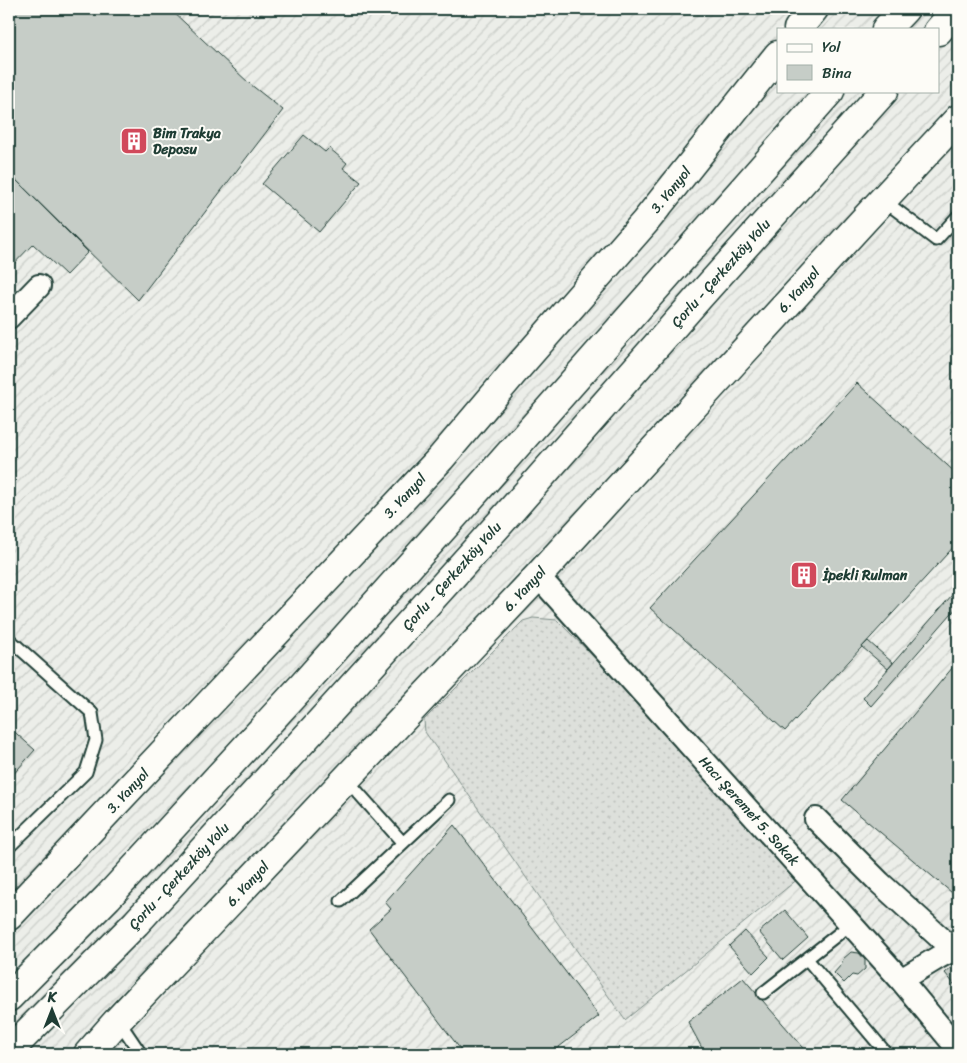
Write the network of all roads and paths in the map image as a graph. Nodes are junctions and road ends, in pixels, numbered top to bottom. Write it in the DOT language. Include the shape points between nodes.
graph roads {
  1 [pos="814,9"];
  2 [pos="905,9"];
  3 [pos="957,9"];
  4 [pos="799,28"];
  5 [pos="887,28"];
  6 [pos="940,29"];
  7 [pos="777,56"];
  8 [pos="829,92"];
  9 [pos="883,92"];
  10 [pos="958,119"];
  11 [pos="883,200"];
  12 [pos="958,216"];
  13 [pos="39,286"];
  14 [pos="9,317"];
  15 [pos="538,576"];
  16 [pos="9,639"];
  17 [pos="346,779"];
  18 [pos="449,800"];
  19 [pos="816,819"];
  20 [pos="403,843"];
  21 [pos="9,847"];
  22 [pos="341,901"];
  23 [pos="9,916"];
  24 [pos="851,924"];
  25 [pos="956,950"];
  26 [pos="807,959"];
  27 [pos="901,980"];
  28 [pos="763,993"];
  29 [pos="9,998"];
  30 [pos="118,1020"];
  31 [pos="958,1049"];
  32 [pos="9,1051"];
  33 [pos="88,1054"];
  34 [pos="141,1054"];
  35 [pos="887,1054"];
  1 -- 4 [label="main road"];
  2 -- 5 [label="main road"];
  3 -- 6 [label="main road"];
  7 -- 23 [label="main road, 3. Yanyol" via="645,222 441,458"];
  8 -- 29 [label="main road" via="303,685 108,897"];
  9 -- 32 [label="main road, Çorlu - Çerkezköy Yolu" via="331,710 136,923"];
  10 -- 11 [label="main road, 6. Yanyol"];
  11 -- 12 [label="lane" via="936,240"];
  11 -- 15 [label="main road, 6. Yanyol"];
  13 -- 14 [label="street"];
  15 -- 17 [label="main road, 6. Yanyol"];
  15 -- 24 [label="street, Hacı Şeremet 5. Sokak"];
  16 -- 21 [label="lane" via="92,713 96,740 86,772"];
  17 -- 20 [label="lane"];
  17 -- 30 [label="main road, 6. Yanyol"];
  18 -- 20 [label="lane"];
  19 -- 25 [label="street" via="880,883"];
  20 -- 22 [label="lane"];
  24 -- 26 [label="lane"];
  24 -- 27 [label="street, Hacı Şeremet 5. Sokak"];
  25 -- 27 [label="street"];
  26 -- 28 [label="lane"];
  26 -- 35 [label="lane"];
  27 -- 31 [label="street, Hacı Şeremet 5. Sokak"];
  30 -- 33 [label="main road, 6. Yanyol"];
  30 -- 34 [label="lane"];
}
